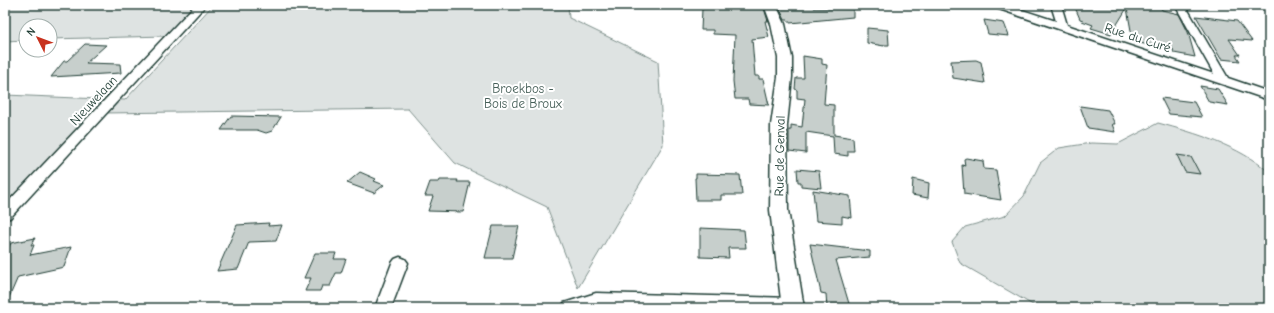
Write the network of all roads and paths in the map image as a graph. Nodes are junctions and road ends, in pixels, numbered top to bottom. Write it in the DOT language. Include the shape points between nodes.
graph roads {
  1 [pos="201,5"];
  2 [pos="770,5"];
  3 [pos="998,5"];
  4 [pos="1056,5"];
  5 [pos="1180,5"];
  6 [pos="1062,26"];
  7 [pos="1222,80"];
  8 [pos="1269,96"];
  9 [pos="5,214"];
  10 [pos="400,263"];
  11 [pos="794,307"];
  12 [pos="383,308"];
  13 [pos="570,308"];
  1 -- 9 [label="street, Nieuwelaan"];
  2 -- 11 [label="street, Rue de Genval" via="778,24 785,58 778,125 779,210"];
  3 -- 6 [label="street, Rue du Curé"];
  4 -- 6 [label="street"];
  5 -- 7 [label="street"];
  6 -- 7 [label="street, Rue du Curé"];
  7 -- 8 [label="street, Rue du Curé"];
  10 -- 12 [label="street"];
  11 -- 13 [label="street" via="596,300"];
}
